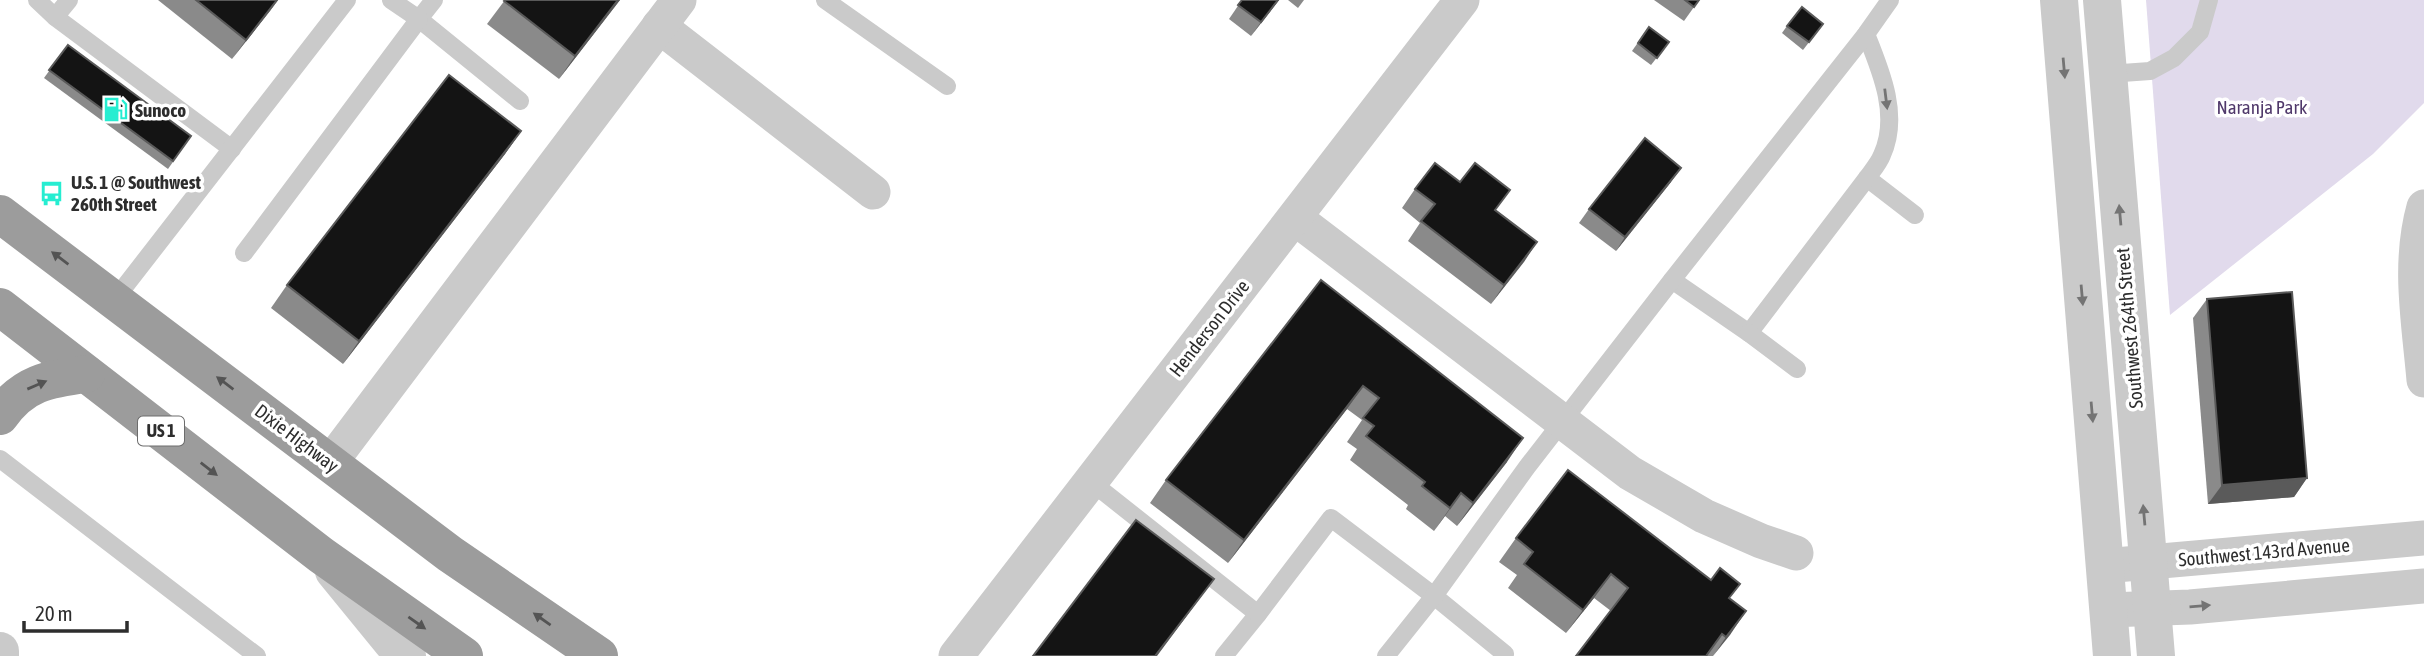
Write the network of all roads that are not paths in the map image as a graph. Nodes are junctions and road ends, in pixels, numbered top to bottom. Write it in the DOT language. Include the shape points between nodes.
graph roads {
  1 [pos="37,0"];
  2 [pos="69,0"];
  3 [pos="347,0"];
  4 [pos="391,0"];
  5 [pos="434,0"];
  6 [pos="825,0"];
  7 [pos="1462,0"];
  8 [pos="1890,0"];
  9 [pos="2059,0"];
  10 [pos="2102,0"];
  11 [pos="2209,0"];
  12 [pos="669,13"];
  13 [pos="55,17"];
  14 [pos="419,19"];
  15 [pos="1866,34"];
  16 [pos="2108,74"];
  17 [pos="947,86"];
  18 [pos="520,101"];
  19 [pos="232,149"];
  20 [pos="1867,178"];
  21 [pos="873,192"];
  22 [pos="2424,207"];
  23 [pos="0,214"];
  24 [pos="1915,215"];
  25 [pos="1295,218"];
  26 [pos="244,253"];
  27 [pos="1672,280"];
  28 [pos="115,299"];
  29 [pos="0,307"];
  30 [pos="1749,333"];
  31 [pos="1797,369"];
  32 [pos="86,374"];
  33 [pos="2424,380"];
  34 [pos="0,416"];
  35 [pos="1563,422"];
  36 [pos="0,459"];
  37 [pos="330,463"];
  38 [pos="1090,481"];
  39 [pos="2424,538"];
  40 [pos="1796,553"];
  41 [pos="321,555"];
  42 [pos="2148,563"];
  43 [pos="2104,566"];
  44 [pos="2424,586"];
  45 [pos="1434,596"];
  46 [pos="2152,609"];
  47 [pos="2108,610"];
  48 [pos="1258,614"];
  49 [pos="257,656"];
  50 [pos="407,656"];
  51 [pos="464,656"];
  52 [pos="599,656"];
  53 [pos="956,656"];
  54 [pos="1224,656"];
  55 [pos="1386,656"];
  56 [pos="1503,656"];
  57 [pos="2112,656"];
  58 [pos="2156,656"];
  1 -- 13 [label="lane"];
  2 -- 13 [label="lane"];
  3 -- 19 [label="lane"];
  4 -- 14 [label="lane"];
  5 -- 14 [label="lane"];
  6 -- 17 [label="lane"];
  7 -- 25 [label="street, Henderson Drive"];
  8 -- 15 [label="lane"];
  9 -- 43 [label="street, one-way"];
  10 -- 16 [label="street, Southwest 264th Street"];
  11 -- 16 [label="lane" via="2200,32 2174,58 2150,71"];
  12 -- 21 [label="street"];
  12 -- 37 [label="street"];
  13 -- 19 [label="lane"];
  14 -- 18 [label="lane"];
  14 -- 26 [label="lane"];
  15 -- 20 [label="lane, one-way" via="1883,75 1889,120 1882,156"];
  15 -- 27 [label="lane"];
  42 -- 16 [label="street, Southwest 264th Street, one-way"];
  19 -- 28 [label="lane"];
  20 -- 24 [label="lane"];
  20 -- 30 [label="lane"];
  22 -- 33 [label="street" via="2416,239 2415,274"];
  28 -- 23 [label="highway, Dixie Highway, one-way"];
  25 -- 35 [label="street"];
  25 -- 38 [label="street, Henderson Drive"];
  27 -- 30 [label="lane"];
  27 -- 35 [label="lane"];
  37 -- 28 [label="highway, Dixie Highway, one-way"];
  29 -- 32 [label="highway, US 1"];
  30 -- 31 [label="lane"];
  34 -- 32 [label="highway, one-way" via="12,399 27,389 44,381"];
  32 -- 41 [label="highway, US 1, one-way"];
  35 -- 40 [label="street" via="1664,493 1732,529"];
  35 -- 45 [label="lane"];
  36 -- 49 [label="lane"];
  52 -- 37 [label="highway, Dixie Highway, one-way" via="450,554"];
  38 -- 48 [label="lane"];
  38 -- 53 [label="street, Henderson Drive"];
  39 -- 42 [label="street, Southwest 143rd Avenue"];
  41 -- 50 [label="street"];
  41 -- 51 [label="highway, US 1, one-way"];
  42 -- 43 [label="street, Southwest 143rd Avenue"];
  42 -- 46 [label="street, Southwest 264th Street"];
  43 -- 47 [label="street"];
  46 -- 44 [label="street, one-way"];
  45 -- 48 [label="lane" via="1331,518"];
  45 -- 55 [label="lane"];
  45 -- 56 [label="lane"];
  46 -- 47 [label="street"];
  46 -- 58 [label="street, Southwest 264th Street"];
  47 -- 57 [label="street"];
  48 -- 54 [label="lane"];
}
